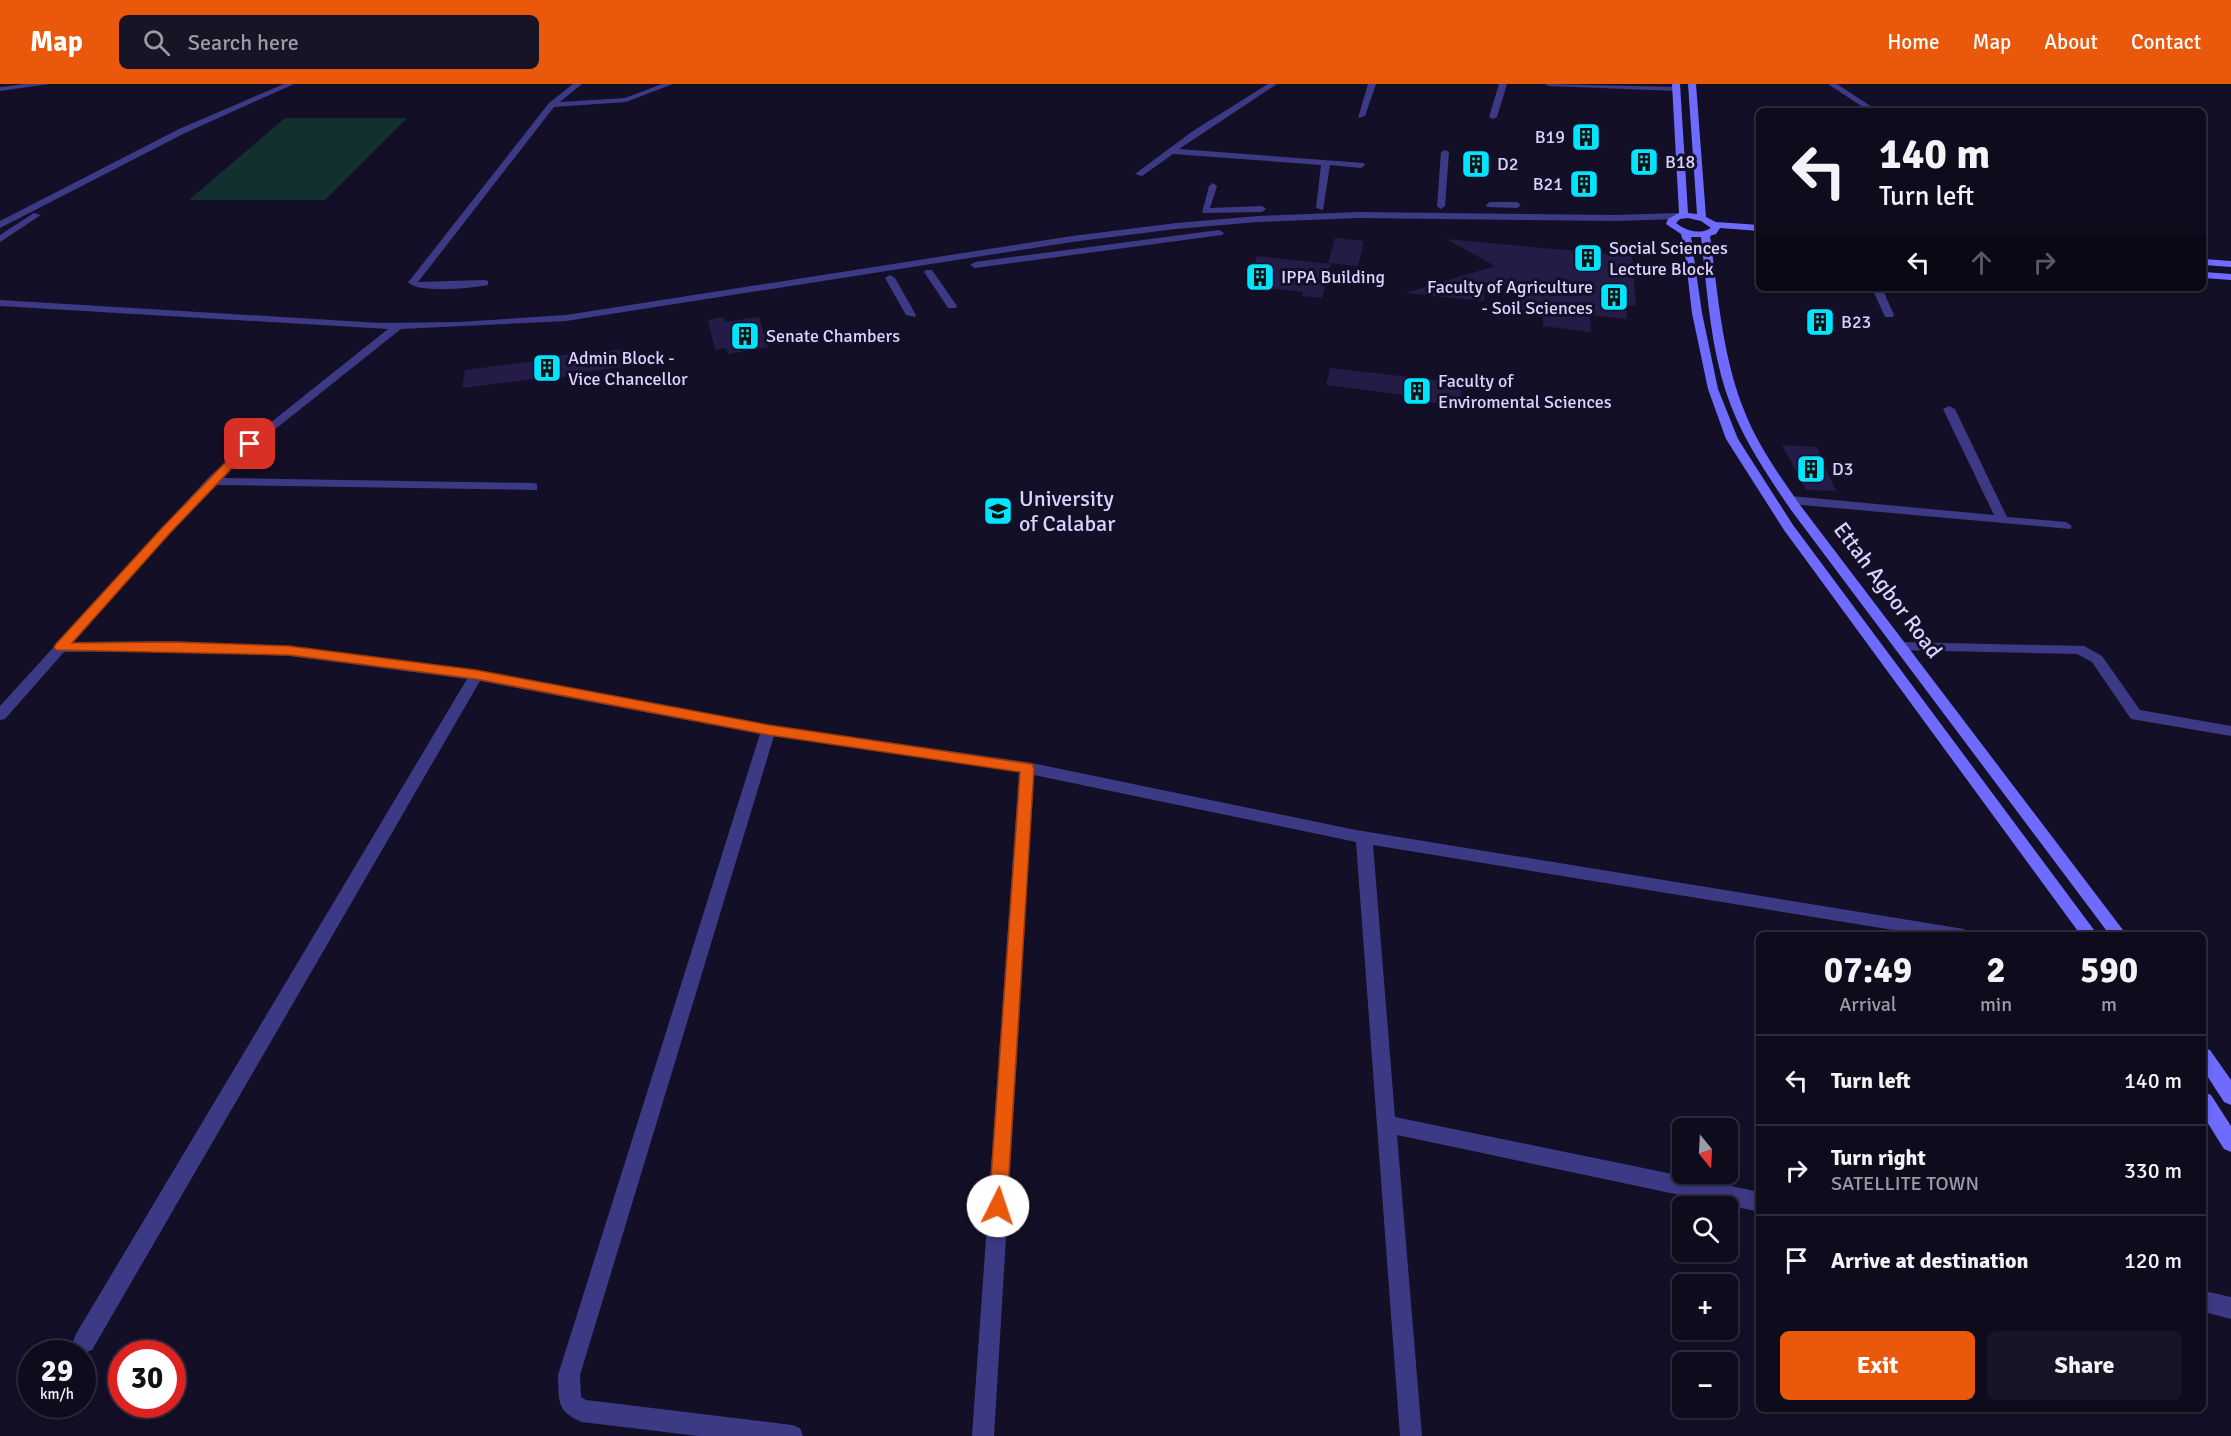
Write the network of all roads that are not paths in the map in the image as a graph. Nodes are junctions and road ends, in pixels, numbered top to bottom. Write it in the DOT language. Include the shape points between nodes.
graph roads {
  1 [pos="46,84"];
  2 [pos="290,84"];
  3 [pos="578,84"];
  4 [pos="669,84"];
  5 [pos="1273,84"];
  6 [pos="1372,84"];
  7 [pos="1503,84"];
  8 [pos="1549,84"];
  9 [pos="1692,84"];
  10 [pos="1832,84"];
  11 [pos="1676,87"];
  12 [pos="0,89"];
  13 [pos="552,105"];
  14 [pos="1869,108"];
  15 [pos="1361,116"];
  16 [pos="1493,117"];
  17 [pos="1171,151"];
  18 [pos="1445,152"];
  19 [pos="1326,162"];
  20 [pos="1361,165"];
  21 [pos="1139,174"];
  22 [pos="1213,186"];
  23 [pos="60,196"];
  24 [pos="1517,205"];
  25 [pos="1441,206"];
  26 [pos="1320,208"];
  27 [pos="1681,216"];
  28 [pos="1702,218"];
  29 [pos="0,225"];
  30 [pos="1756,228"];
  31 [pos="1679,230"];
  32 [pos="1711,230"];
  33 [pos="1756,235"];
  34 [pos="0,239"];
  35 [pos="2206,262"];
  36 [pos="2231,264"];
  37 [pos="929,272"];
  38 [pos="2206,275"];
  39 [pos="2231,277"];
  40 [pos="890,278"];
  41 [pos="485,284"];
  42 [pos="1878,291"];
  43 [pos="0,303"];
  44 [pos="952,306"];
  45 [pos="0,312"];
  46 [pos="911,315"];
  47 [pos="1889,315"];
  48 [pos="397,327"];
  49 [pos="386,336"];
  50 [pos="1949,409"];
  51 [pos="212,481"];
  52 [pos="533,488"];
  53 [pos="1791,500"];
  54 [pos="2002,520"];
  55 [pos="2066,526"];
  56 [pos="61,647"];
  57 [pos="1901,647"];
  58 [pos="476,675"];
  59 [pos="0,715"];
  60 [pos="769,730"];
  61 [pos="2231,731"];
  62 [pos="1027,768"];
  63 [pos="1364,837"];
  64 [pos="1946,932"];
  65 [pos="2088,932"];
  66 [pos="2116,932"];
  67 [pos="2206,1059"];
  68 [pos="2231,1096"];
  69 [pos="2206,1104"];
  70 [pos="1386,1124"];
  71 [pos="2231,1143"];
  72 [pos="1756,1201"];
  73 [pos="2206,1302"];
  74 [pos="2231,1308"];
  75 [pos="85,1340"];
  76 [pos="731,1433"];
  77 [pos="792,1436"];
  78 [pos="983,1436"];
  79 [pos="1411,1436"];
  1 -- 12 [label="street"];
  2 -- 23 [label="street" via="182,131"];
  3 -- 13 [label="street"];
  4 -- 13 [label="street" via="626,100"];
  5 -- 17 [label="street"];
  6 -- 15 [label="street"];
  7 -- 16 [label="street"];
  8 -- 11 [label="street"];
  9 -- 28 [label="main road"];
  10 -- 14 [label="street"];
  11 -- 27 [label="main road"];
  13 -- 41 [label="street" via="413,282 424,286"];
  17 -- 19 [label="street"];
  17 -- 21 [label="street"];
  18 -- 25 [label="street"];
  19 -- 20 [label="street"];
  19 -- 26 [label="street"];
  22 -- 26 [label="street" via="1205,211"];
  23 -- 29 [label="street"];
  23 -- 34 [label="street"];
  24 -- 25 [label="street"];
  25 -- 26 [label="street"];
  27 -- 28 [label="main road"];
  27 -- 31 [label="main road" via="1671,221"];
  27 -- 48 [label="street" via="1635,219 1359,215 1186,225 1072,239 566,318"];
  28 -- 32 [label="main road"];
  30 -- 32 [label="main road"];
  31 -- 32 [label="main road"];
  31 -- 37 [label="street" via="1460,222 1292,227 1134,242"];
  31 -- 65 [label="main road, Ettah Agbor Road" via="1689,245 1697,313 1713,389 1732,439 1788,527"];
  32 -- 33 [label="main road"];
  32 -- 53 [label="main road, Ettah Agbor Road" via="1720,337 1732,395 1756,447"];
  35 -- 36 [label="main road"];
  37 -- 40 [label="street"];
  37 -- 44 [label="street"];
  38 -- 39 [label="main road"];
  40 -- 46 [label="street"];
  40 -- 49 [label="street" via="570,327"];
  42 -- 47 [label="street"];
  43 -- 48 [label="street"];
  45 -- 49 [label="street"];
  48 -- 49 [label="street"];
  49 -- 51 [label="street" via="250,444"];
  50 -- 54 [label="street"];
  51 -- 52 [label="street"];
  51 -- 56 [label="street"];
  53 -- 54 [label="street"];
  53 -- 57 [label="main road, Ettah Agbor Road"];
  54 -- 55 [label="street"];
  56 -- 58 [label="street" via="289,651"];
  56 -- 59 [label="street"];
  57 -- 61 [label="street" via="2079,649 2097,659 2134,714"];
  57 -- 66 [label="main road, Ettah Agbor Road"];
  58 -- 60 [label="street"];
  58 -- 75 [label="street"];
  60 -- 62 [label="street"];
  60 -- 76 [label="street" via="569,1375 570,1403 582,1411"];
  62 -- 63 [label="street"];
  62 -- 78 [label="street"];
  63 -- 64 [label="street"];
  63 -- 70 [label="street"];
  67 -- 68 [label="main road"];
  69 -- 71 [label="main road"];
  70 -- 72 [label="street"];
  70 -- 79 [label="street"];
  73 -- 74 [label="street"];
  76 -- 77 [label="street"];
}
